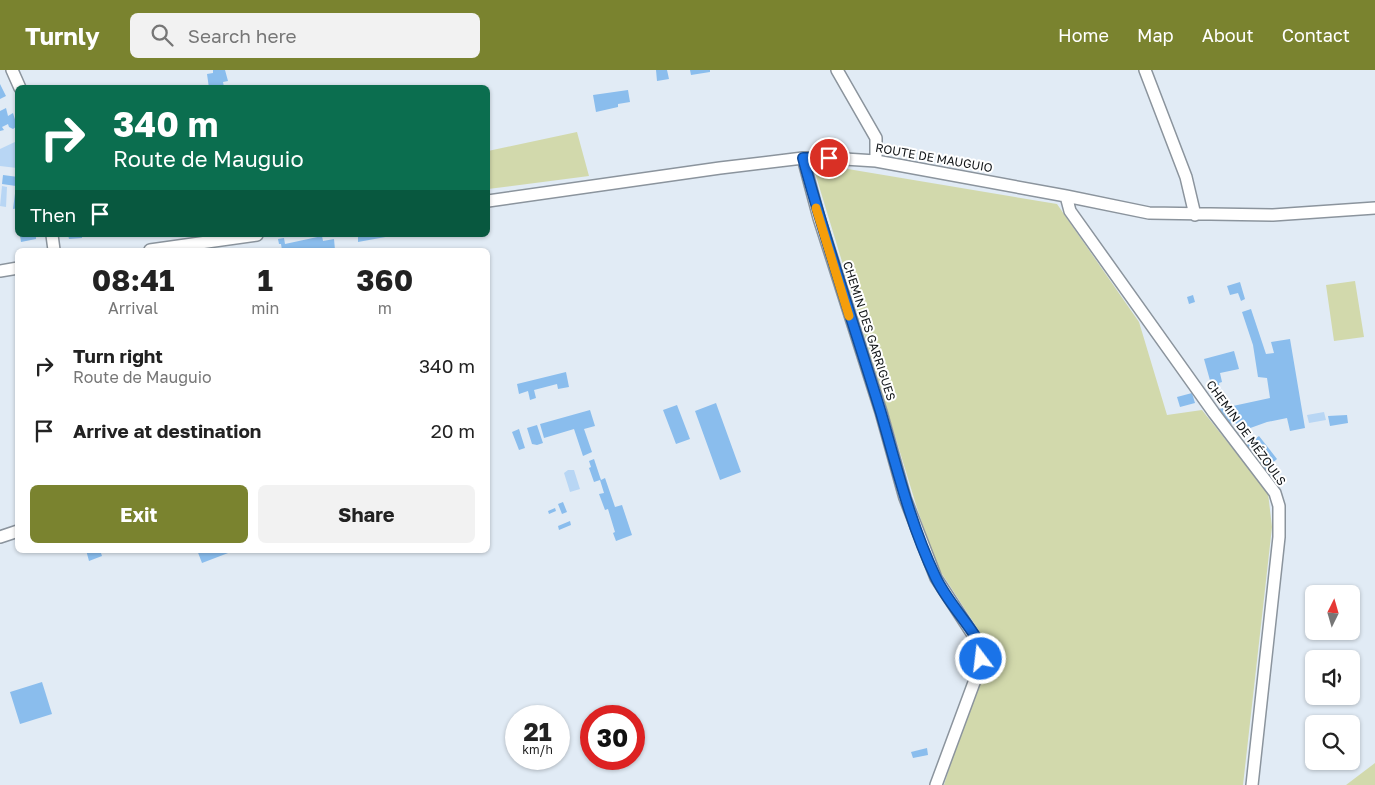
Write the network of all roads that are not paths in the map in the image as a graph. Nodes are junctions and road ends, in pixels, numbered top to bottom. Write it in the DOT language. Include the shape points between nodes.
graph roads {
  1 [pos="12,70"];
  2 [pos="837,70"];
  3 [pos="1145,70"];
  4 [pos="19,85"];
  5 [pos="803,158"];
  6 [pos="876,161"];
  7 [pos="1066,196"];
  8 [pos="490,201"];
  9 [pos="1375,208"];
  10 [pos="1195,214"];
  11 [pos="243,237"];
  12 [pos="164,248"];
  13 [pos="15,268"];
  14 [pos="0,271"];
  15 [pos="15,532"];
  16 [pos="0,537"];
  17 [pos="936,785"];
  18 [pos="1252,785"];
  1 -- 4 [label="street"];
  2 -- 6 [label="street" via="876,138"];
  3 -- 10 [label="street" via="1186,177"];
  5 -- 6 [label="street, ROUTE DE MAUGUIO"];
  5 -- 8 [label="street, ROUTE DE MAUGUIO"];
  5 -- 17 [label="street, CHEMIN DES GARRIGUES" via="912,516 936,578 979,644 979,670"];
  6 -- 7 [label="street, ROUTE DE MAUGUIO"];
  7 -- 10 [label="street, ROUTE DE MAUGUIO" via="1149,213"];
  7 -- 18 [label="street, CHEMIN DE MÉZOULS" via="1070,211 1275,493 1280,506"];
  9 -- 10 [label="street, ROUTE DE MAUGUIO" via="1273,215"];
  11 -- 12 [label="street"];
  13 -- 14 [label="street"];
  15 -- 16 [label="street"];
}
